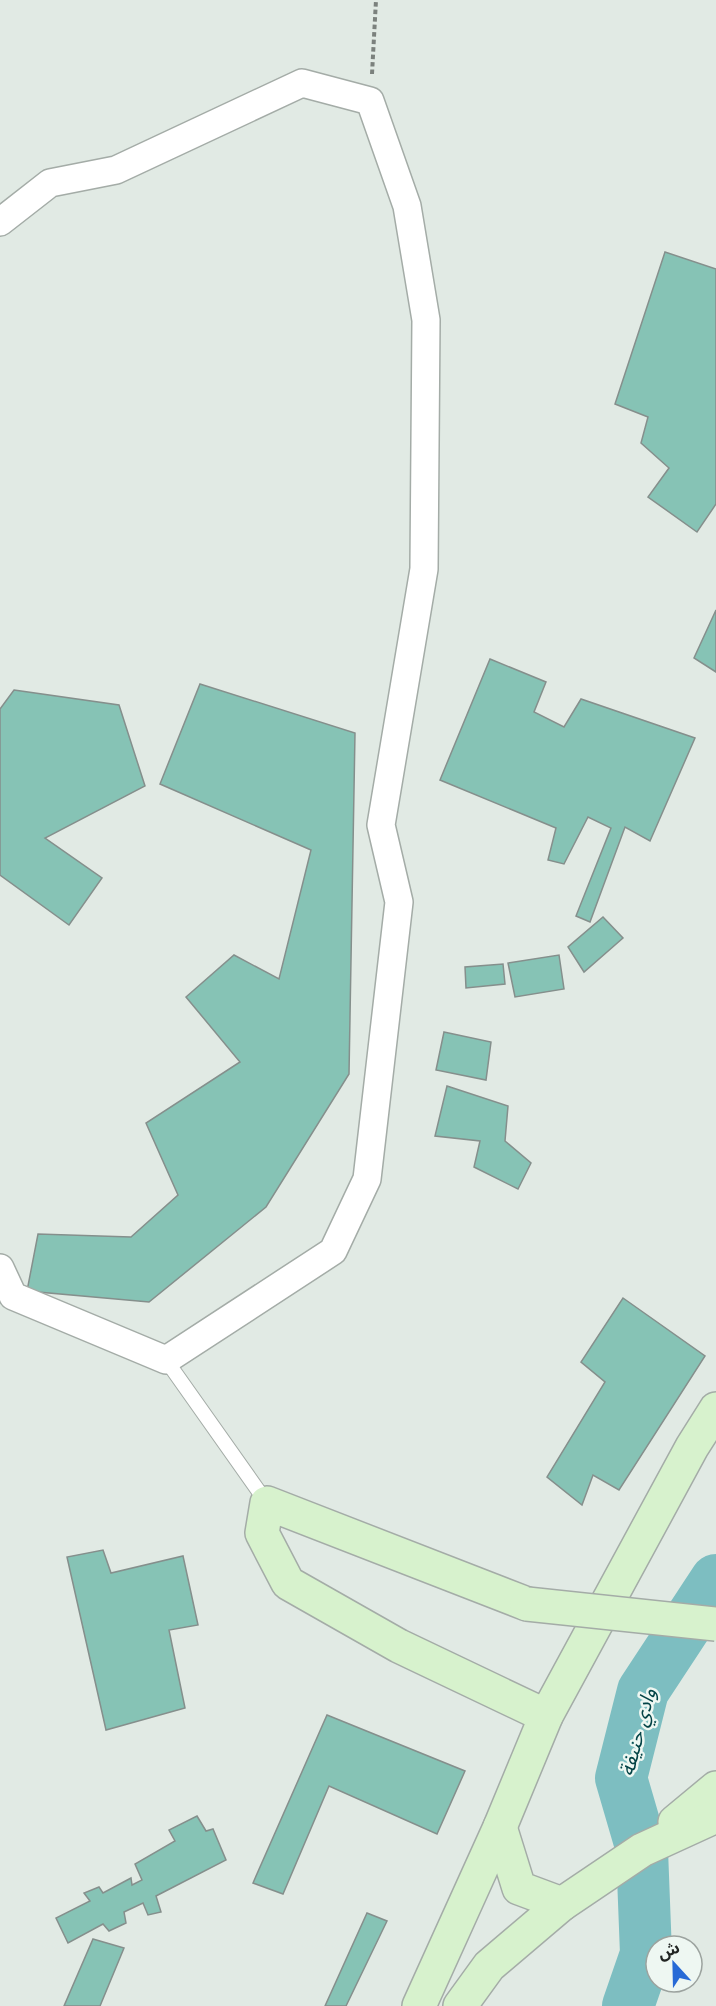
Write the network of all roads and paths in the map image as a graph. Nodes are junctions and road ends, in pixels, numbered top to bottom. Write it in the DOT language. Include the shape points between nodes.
graph roads {
  1 [pos="376,0"];
  2 [pos="370,101"];
  3 [pos="0,222"];
  4 [pos="0,1268"];
  5 [pos="166,1360"];
  6 [pos="716,1409"];
  7 [pos="267,1503"];
  8 [pos="716,1624"];
  9 [pos="546,1716"];
  10 [pos="716,1788"];
  11 [pos="716,1816"];
  12 [pos="500,1827"];
  13 [pos="642,1850"];
  14 [pos="562,1904"];
  15 [pos="420,2006"];
  16 [pos="460,2006"];
  1 -- 2 [label="path"];
  2 -- 3 [label="street" via="302,83 116,170 50,183"];
  2 -- 5 [label="street" via="407,206 426,320 424,569 381,825 399,902 368,1179 333,1251"];
  4 -- 5 [label="street" via="13,1296"];
  5 -- 7 [label="lane"];
  6 -- 9 [label="street"];
  7 -- 8 [label="street, bridge" via="527,1604"];
  7 -- 9 [label="street" via="262,1533 288,1583 399,1646"];
  9 -- 12 [label="street"];
  10 -- 13 [label="street"];
  11 -- 13 [label="street"];
  12 -- 14 [label="street" via="519,1888"];
  12 -- 15 [label="street"];
  13 -- 14 [label="street"];
  14 -- 16 [label="street" via="489,1966"];
}
